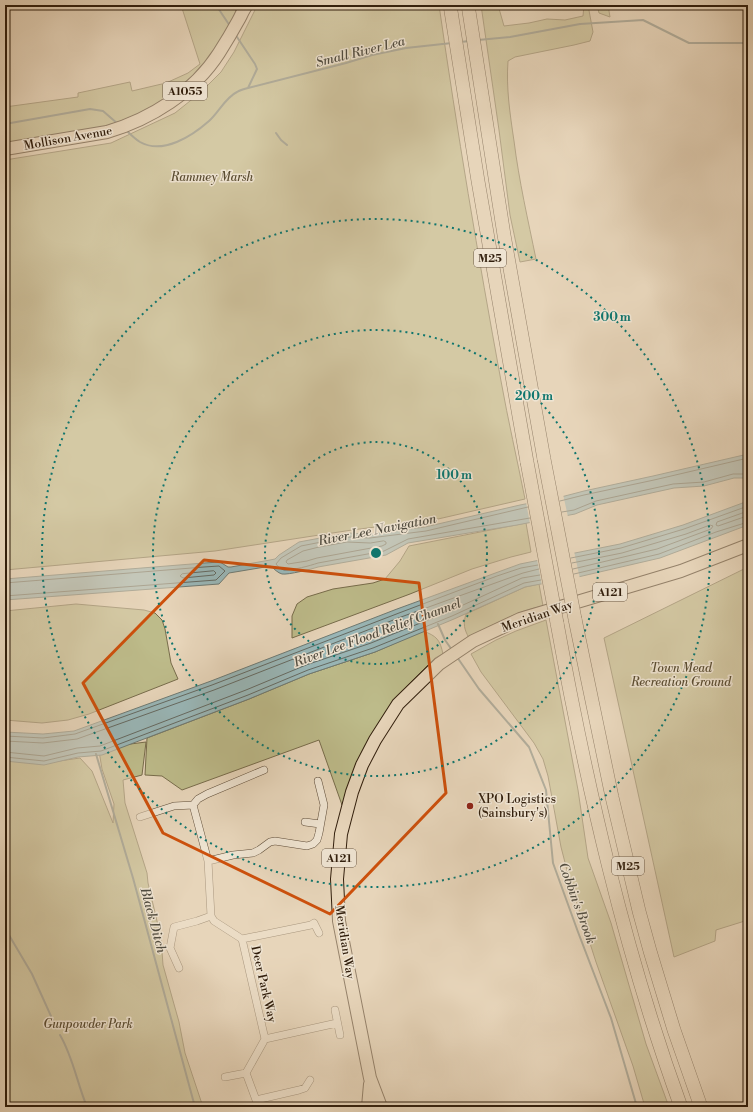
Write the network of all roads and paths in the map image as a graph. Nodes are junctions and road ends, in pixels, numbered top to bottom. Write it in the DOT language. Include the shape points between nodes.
graph roads {
  1 [pos="450,5"];
  2 [pos="468,5"];
  3 [pos="246,6"];
  4 [pos="5,149"];
  5 [pos="748,545"];
  6 [pos="264,770"];
  7 [pos="318,781"];
  8 [pos="193,805"];
  9 [pos="140,817"];
  10 [pos="305,822"];
  11 [pos="320,824"];
  12 [pos="208,861"];
  13 [pos="211,916"];
  14 [pos="318,933"];
  15 [pos="242,940"];
  16 [pos="179,968"];
  17 [pos="334,1010"];
  18 [pos="338,1023"];
  19 [pos="340,1035"];
  20 [pos="265,1039"];
  21 [pos="246,1074"];
  22 [pos="225,1076"];
  23 [pos="370,1078"];
  24 [pos="310,1080"];
  25 [pos="256,1104"];
  26 [pos="368,1107"];
  27 [pos="381,1107"];
  28 [pos="681,1107"];
  29 [pos="701,1107"];
  1 -- 28 [label="highway, M25, bridge" via="492,266 584,758 614,889 644,998"];
  2 -- 29 [label="highway, M25, bridge" via="544,459 612,797 650,951"];
  3 -- 4 [label="main road, Mollison Avenue / A1055" via="208,69 186,91 151,114 121,127 86,136"];
  5 -- 23 [label="main road, Meridian Way / A121" via="681,571 520,619 473,641 439,664 398,704 375,740 352,792 341,834 337,878 339,921"];
  6 -- 8 [label="street" via="208,794"];
  7 -- 11 [label="street" via="324,805"];
  8 -- 9 [label="street" via="174,806"];
  8 -- 12 [label="street"];
  10 -- 11 [label="street"];
  11 -- 12 [label="street" via="317,840 310,846 275,841 253,853 233,854"];
  12 -- 13 [label="street"];
  13 -- 15 [label="street, Deer Park Way" via="214,921"];
  13 -- 16 [label="street" via="174,927 170,948"];
  14 -- 15 [label="street" via="314,923"];
  15 -- 20 [label="street, Deer Park Way"];
  17 -- 18 [label="street"];
  18 -- 19 [label="street"];
  18 -- 20 [label="street"];
  20 -- 21 [label="street, Deer Park Way"];
  21 -- 22 [label="street"];
  21 -- 25 [label="street"];
  23 -- 26 [label="main road, Meridian Way / A121"];
  23 -- 27 [label="main road, Meridian Way / A121"];
  24 -- 25 [label="street" via="305,1088"];
}
